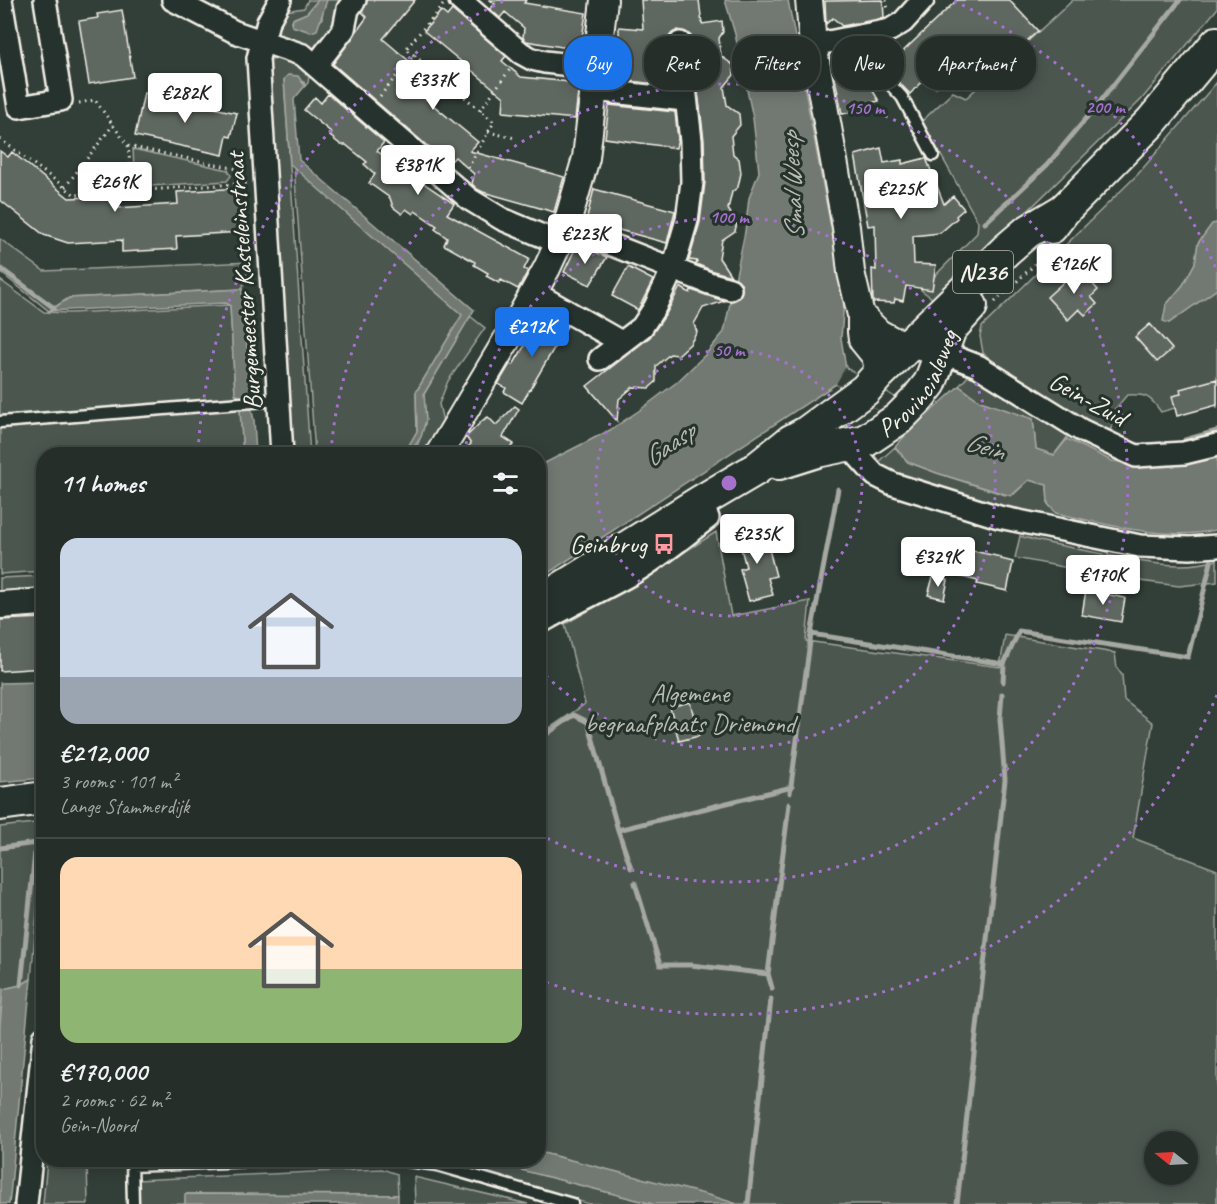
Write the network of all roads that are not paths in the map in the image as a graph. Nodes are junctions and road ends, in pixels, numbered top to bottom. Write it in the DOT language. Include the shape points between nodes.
graph roads {
  1 [pos="1,0"];
  2 [pos="45,0"];
  3 [pos="173,0"];
  4 [pos="280,0"];
  5 [pos="355,0"];
  6 [pos="460,0"];
  7 [pos="604,0"];
  8 [pos="809,0"];
  9 [pos="922,0"];
  10 [pos="600,36"];
  11 [pos="812,36"];
  12 [pos="861,36"];
  13 [pos="262,41"];
  14 [pos="1217,43"];
  15 [pos="316,65"];
  16 [pos="564,68"];
  17 [pos="820,84"];
  18 [pos="632,88"];
  19 [pos="594,90"];
  20 [pos="684,90"];
  21 [pos="895,90"];
  22 [pos="685,100"];
  23 [pos="933,155"];
  24 [pos="1064,210"];
  25 [pos="562,235"];
  26 [pos="673,268"];
  27 [pos="730,289"];
  28 [pos="533,292"];
  29 [pos="861,315"];
  30 [pos="621,342"];
  31 [pos="910,344"];
  32 [pos="941,352"];
  33 [pos="600,359"];
  34 [pos="862,390"];
  35 [pos="278,400"];
  36 [pos="0,422"];
  37 [pos="847,444"];
  38 [pos="1217,446"];
  39 [pos="281,447"];
  40 [pos="443,447"];
  41 [pos="756,469"];
  42 [pos="704,510"];
  43 [pos="1217,546"];
  44 [pos="546,599"];
  45 [pos="36,603"];
  46 [pos="0,605"];
  47 [pos="546,619"];
  48 [pos="36,799"];
  49 [pos="0,804"];
  50 [pos="36,1112"];
  51 [pos="132,1167"];
  52 [pos="444,1167"];
  53 [pos="26,1204"];
  54 [pos="133,1204"];
  55 [pos="572,1204"];
  1 -- 2 [label="street" via="19,107 61,100"];
  3 -- 13 [label="street" via="235,32"];
  4 -- 13 [label="street, Burgemeester Kasteleinstraat"];
  5 -- 15 [label="street" via="348,9 345,29"];
  6 -- 16 [label="street" via="521,53"];
  7 -- 10 [label="street"];
  8 -- 11 [label="street"];
  9 -- 12 [label="street" via="903,22 890,30"];
  13 -- 15 [label="street" via="303,55"];
  13 -- 35 [label="street, Burgemeester Kasteleinstraat" via="258,57"];
  14 -- 24 [label="main road, Provincialeweg / N236" via="1151,122"];
  15 -- 25 [label="street" via="469,199 502,219"];
  17 -- 29 [label="street"];
  18 -- 22 [label="street"];
  19 -- 25 [label="street" via="586,158"];
  20 -- 22 [label="street"];
  21 -- 23 [label="lane"];
  22 -- 26 [label="street" via="692,141 692,182 687,220"];
  24 -- 31 [label="main road, Provincialeweg / N236" via="1006,250"];
  24 -- 32 [label="main road, Provincialeweg / N236" via="1039,243 960,317 950,329"];
  25 -- 26 [label="street"];
  25 -- 28 [label="street"];
  26 -- 27 [label="street"];
  26 -- 30 [label="street" via="642,327"];
  28 -- 30 [label="street"];
  28 -- 40 [label="street"];
  29 -- 31 [label="street" via="879,333"];
  29 -- 34 [label="street" via="862,340 875,356"];
  30 -- 33 [label="street"];
  31 -- 32 [label="street"];
  31 -- 34 [label="main road, Provincialeweg / N236"];
  32 -- 37 [label="main road, Provincialeweg / N236" via="930,383 903,414 865,441"];
  32 -- 38 [label="street, Gein-Zuid" via="978,366 1080,430 1136,456"];
  34 -- 37 [label="street" via="842,434"];
  34 -- 41 [label="main road, Provincialeweg / N236"];
  35 -- 36 [label="lane"];
  35 -- 39 [label="street, Burgemeester Kasteleinstraat"];
  37 -- 41 [label="main road, Provincialeweg / N236"];
  37 -- 43 [label="street" via="875,475 893,484 999,517 1140,546"];
  41 -- 42 [label="main road, Provincialeweg / N236"];
  42 -- 44 [label="main road, Provincialeweg / N236"];
  42 -- 47 [label="street, Provincialeweg" via="668,551"];
  45 -- 46 [label="street"];
  48 -- 49 [label="main road"];
  50 -- 53 [label="street"];
  51 -- 54 [label="lane"];
  52 -- 55 [label="lane"];
}
